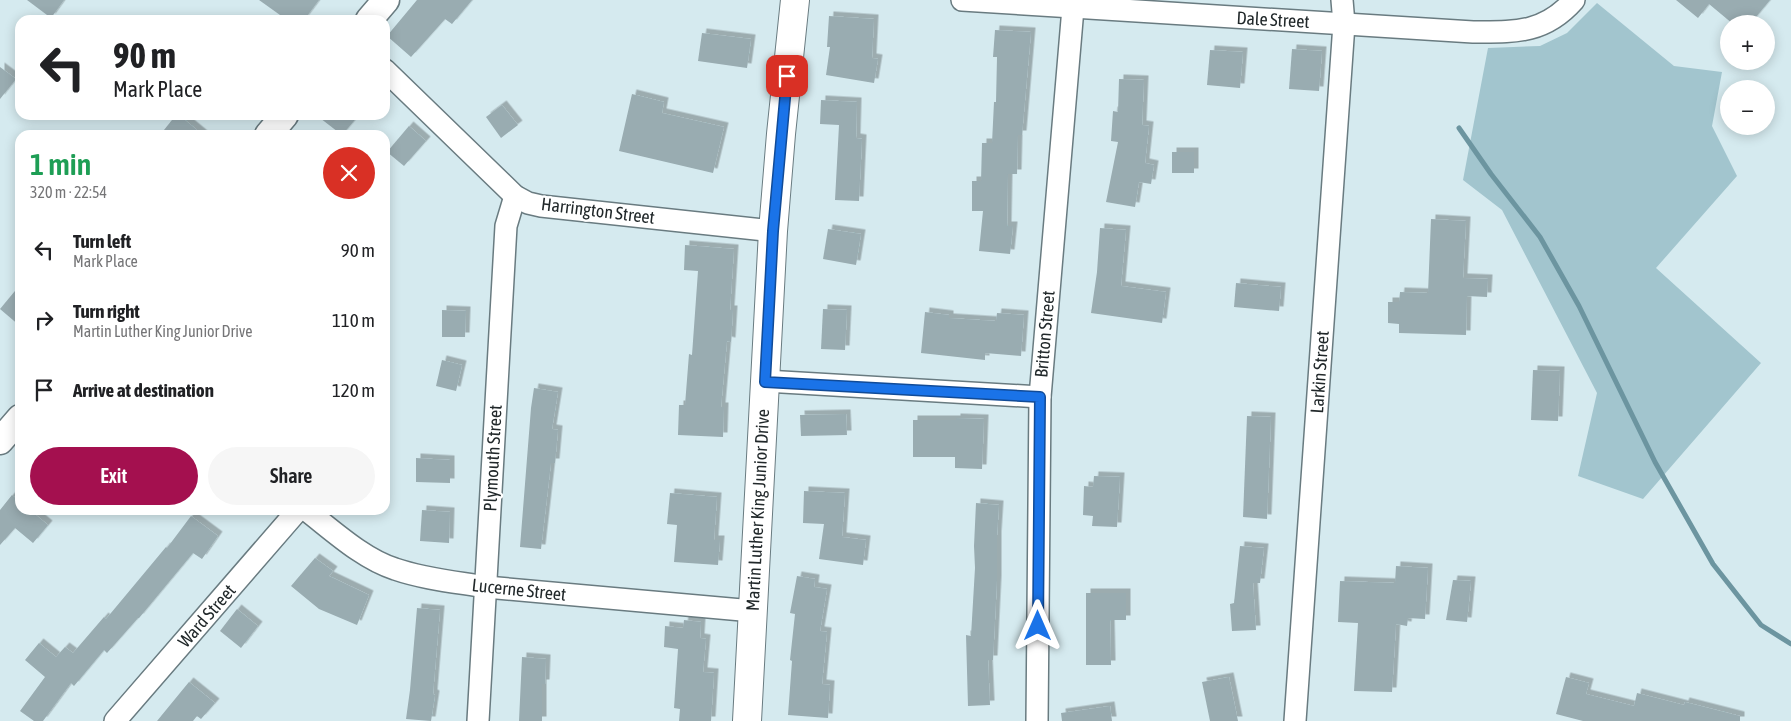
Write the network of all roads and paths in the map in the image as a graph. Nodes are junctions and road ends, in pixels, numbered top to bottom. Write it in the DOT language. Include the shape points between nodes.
graph roads {
  1 [pos="386,0"];
  2 [pos="795,0"];
  3 [pos="962,0"];
  4 [pos="1342,0"];
  5 [pos="1574,0"];
  6 [pos="1073,8"];
  7 [pos="373,15"];
  8 [pos="1344,24"];
  9 [pos="390,75"];
  10 [pos="281,120"];
  11 [pos="272,130"];
  12 [pos="515,196"];
  13 [pos="773,231"];
  14 [pos="765,382"];
  15 [pos="1040,397"];
  16 [pos="15,424"];
  17 [pos="0,441"];
  18 [pos="294,515"];
  19 [pos="312,515"];
  20 [pos="486,587"];
  21 [pos="752,611"];
  22 [pos="115,721"];
  23 [pos="478,721"];
  24 [pos="747,721"];
  25 [pos="1037,721"];
  26 [pos="1295,721"];
  1 -- 7 [label="street"];
  2 -- 13 [label="main road, Martin Luther King Junior Drive"];
  3 -- 6 [label="street, Dale Street"];
  4 -- 8 [label="street, Larkin Street"];
  5 -- 8 [label="street, Dale Street" via="1544,24 1518,32"];
  6 -- 8 [label="street, Dale Street"];
  6 -- 15 [label="street, Britton Street"];
  8 -- 26 [label="street, Larkin Street"];
  9 -- 12 [label="street, Harrington Street"];
  10 -- 11 [label="street"];
  12 -- 13 [label="street, Harrington Street" via="541,206"];
  12 -- 20 [label="street, Plymouth Street" via="506,226"];
  13 -- 14 [label="main road, Martin Luther King Junior Drive"];
  14 -- 15 [label="street"];
  14 -- 21 [label="main road, Martin Luther King Junior Drive"];
  15 -- 25 [label="street, Britton Street"];
  16 -- 17 [label="street"];
  18 -- 22 [label="street, Ward Street"];
  19 -- 20 [label="street, Lucerne Street" via="358,551 394,569"];
  20 -- 21 [label="street, Lucerne Street"];
  20 -- 23 [label="street, Plymouth Street"];
  21 -- 24 [label="main road, Martin Luther King Junior Drive"];
}
